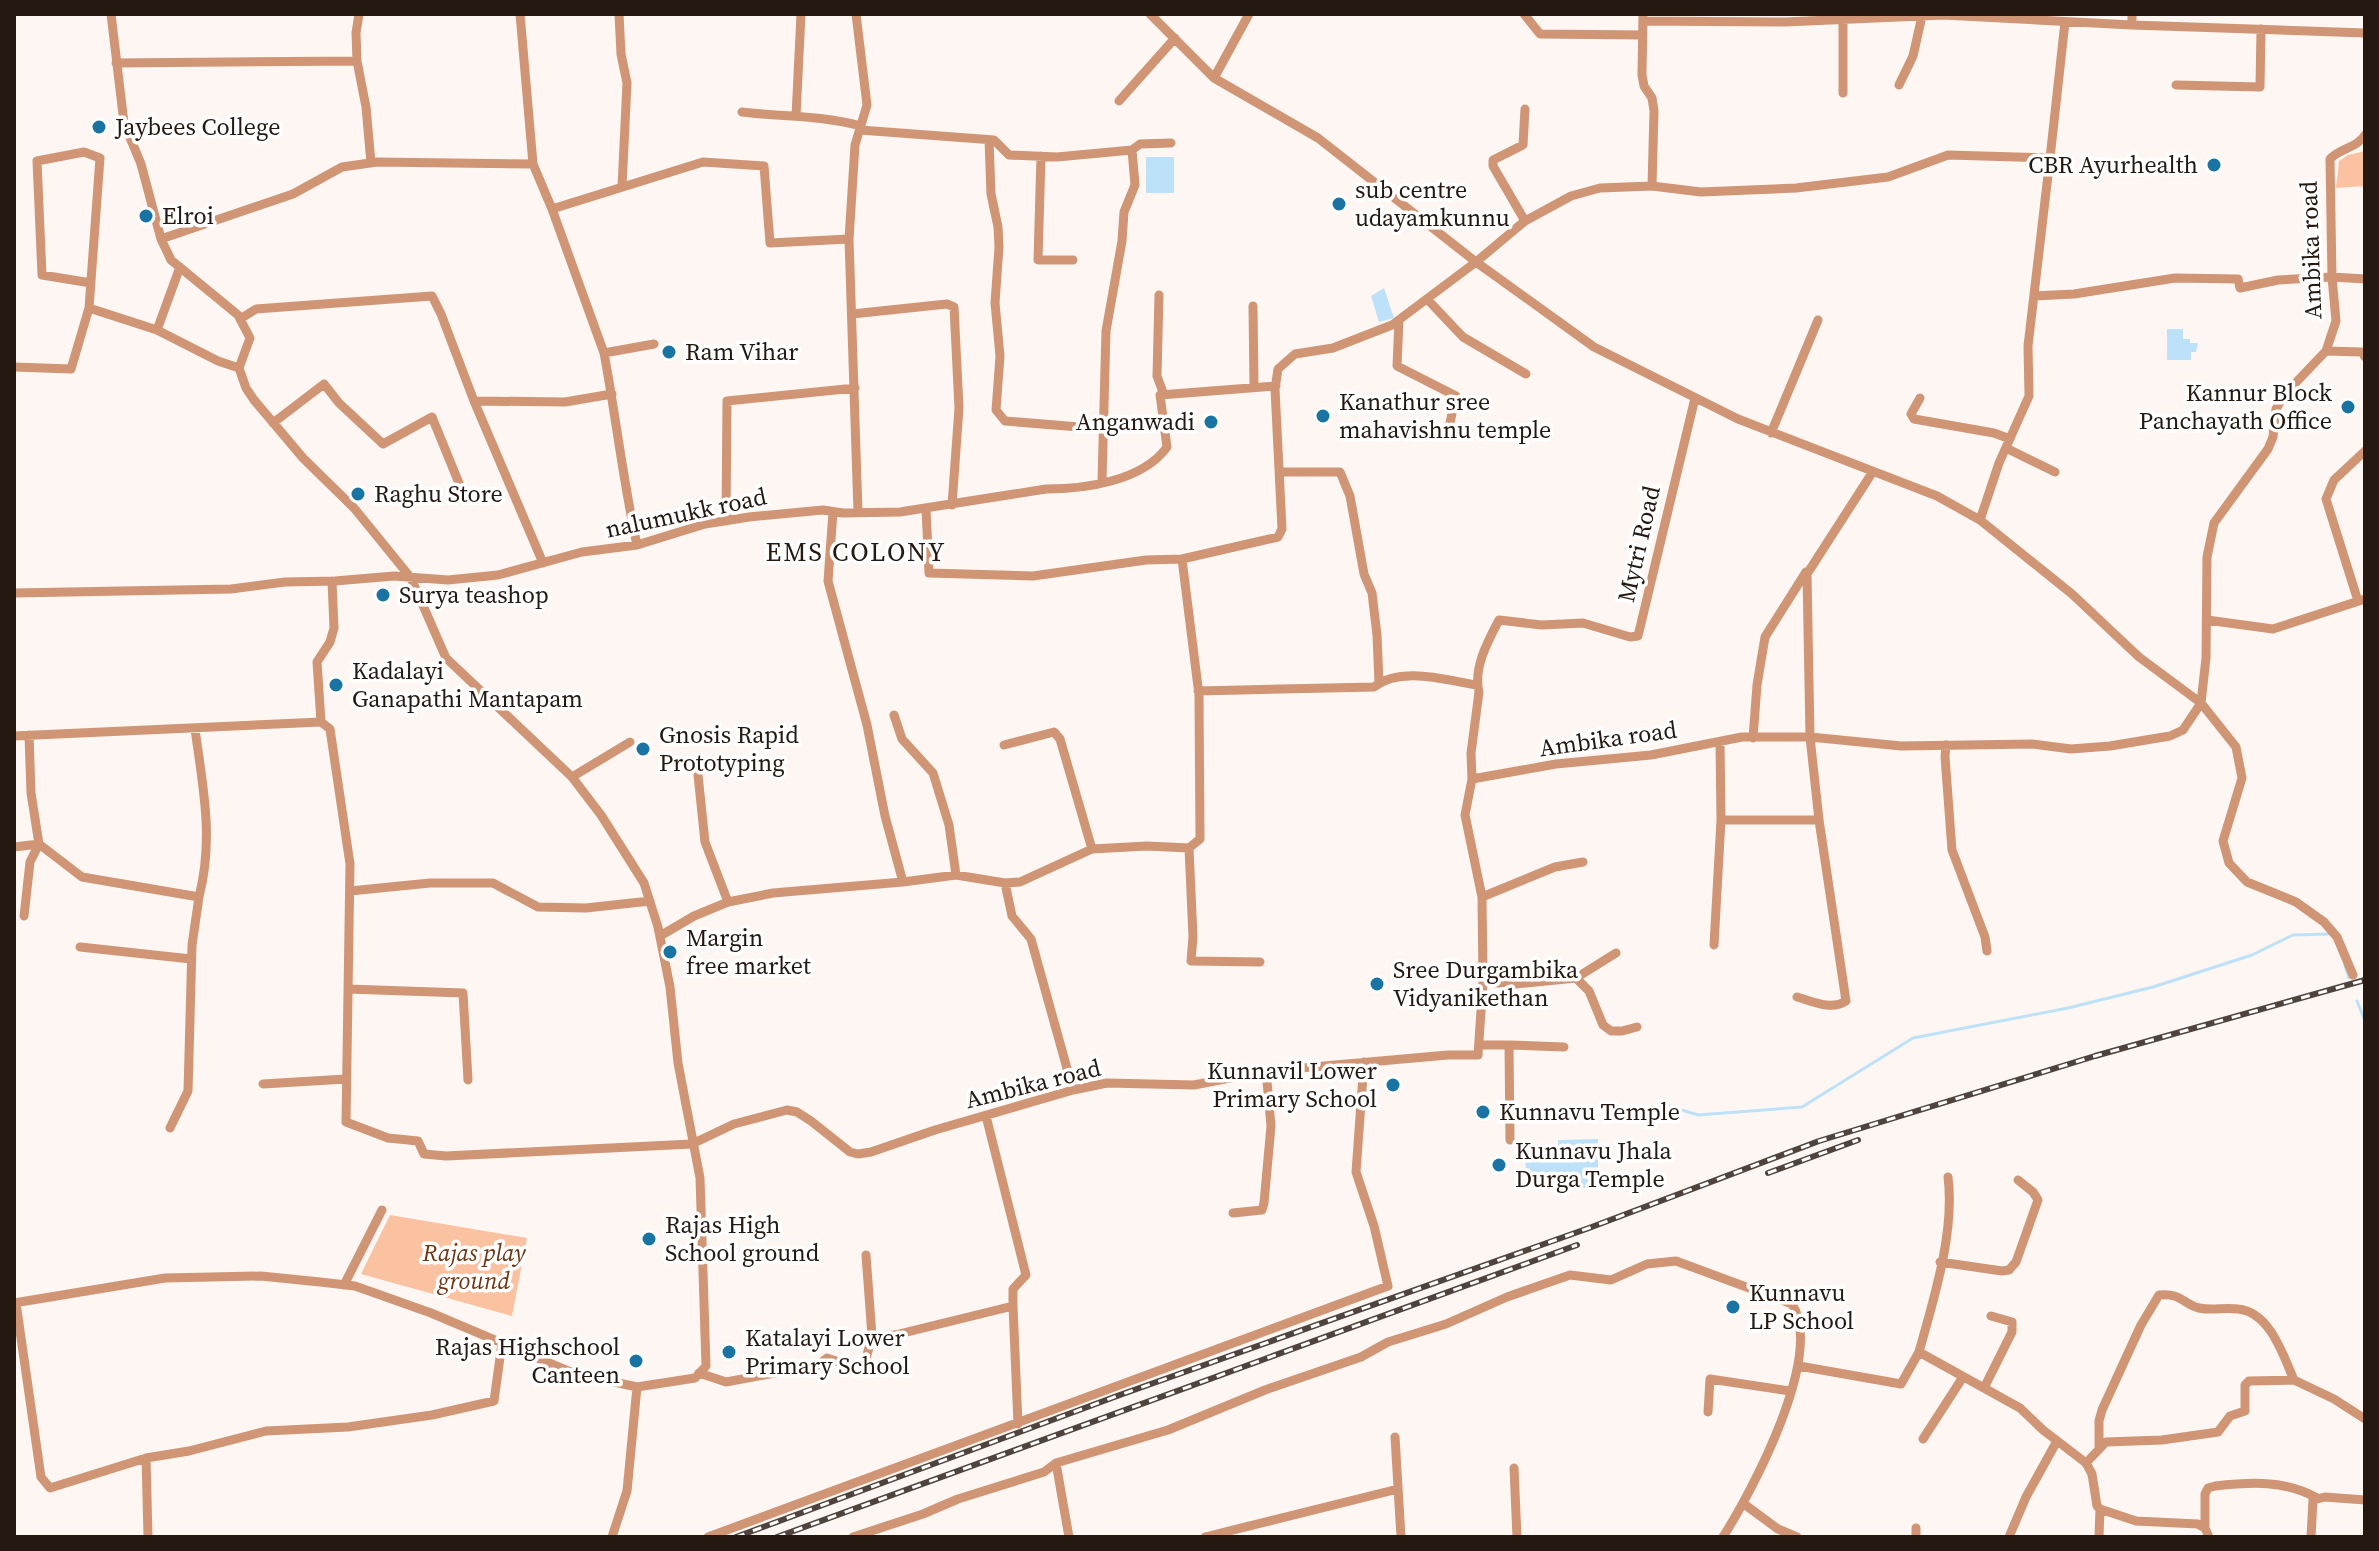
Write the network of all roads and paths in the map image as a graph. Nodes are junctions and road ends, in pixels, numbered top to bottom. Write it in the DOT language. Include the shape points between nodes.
graph roads {
  1 [pos="111,14"];
  2 [pos="359,14"];
  3 [pos="520,14"];
  4 [pos="619,14"];
  5 [pos="801,14"];
  6 [pos="856,14"];
  7 [pos="1150,14"];
  8 [pos="1249,14"];
  9 [pos="1524,14"];
  10 [pos="1950,15"];
  11 [pos="1922,16"];
  12 [pos="1643,17"];
  13 [pos="1843,19"];
  14 [pos="2132,19"];
  15 [pos="2065,22"];
  16 [pos="2261,29"];
  17 [pos="2365,33"];
  18 [pos="1642,35"];
  19 [pos="1175,38"];
  20 [pos="357,61"];
  21 [pos="116,63"];
  22 [pos="1214,78"];
  23 [pos="1899,85"];
  24 [pos="2176,85"];
  25 [pos="1843,93"];
  26 [pos="1119,101"];
  27 [pos="1525,109"];
  28 [pos="742,112"];
  29 [pos="796,116"];
  30 [pos="860,128"];
  31 [pos="2365,135"];
  32 [pos="989,140"];
  33 [pos="1171,143"];
  34 [pos="1132,150"];
  35 [pos="1041,156"];
  36 [pos="2050,158"];
  37 [pos="371,163"];
  38 [pos="533,164"];
  39 [pos="1652,186"];
  40 [pos="622,187"];
  41 [pos="552,209"];
  42 [pos="1525,221"];
  43 [pos="161,239"];
  44 [pos="849,239"];
  45 [pos="1073,260"];
  46 [pos="1476,262"];
  47 [pos="180,267"];
  48 [pos="2332,277"];
  49 [pos="2365,279"];
  50 [pos="91,283"];
  51 [pos="1159,295"];
  52 [pos="2034,296"];
  53 [pos="1427,299"];
  54 [pos="1253,306"];
  55 [pos="89,308"];
  56 [pos="852,314"];
  57 [pos="240,319"];
  58 [pos="1399,320"];
  59 [pos="1818,320"];
  60 [pos="157,330"];
  61 [pos="654,344"];
  62 [pos="2326,351"];
  63 [pos="604,353"];
  64 [pos="2365,357"];
  65 [pos="14,367"];
  66 [pos="239,368"];
  67 [pos="1526,374"];
  68 [pos="1276,386"];
  69 [pos="1254,387"];
  70 [pos="855,388"];
  71 [pos="612,394"];
  72 [pos="1164,395"];
  73 [pos="1695,398"];
  74 [pos="1920,398"];
  75 [pos="474,401"];
  76 [pos="273,423"];
  77 [pos="1104,429"];
  78 [pos="1771,433"];
  79 [pos="1447,436"];
  80 [pos="2008,444"];
  81 [pos="2365,451"];
  82 [pos="1281,472"];
  83 [pos="2055,472"];
  84 [pos="1872,473"];
  85 [pos="1102,481"];
  86 [pos="463,493"];
  87 [pos="952,505"];
  88 [pos="926,509"];
  89 [pos="833,512"];
  90 [pos="858,512"];
  91 [pos="1980,520"];
  92 [pos="726,521"];
  93 [pos="637,545"];
  94 [pos="1182,559"];
  95 [pos="543,563"];
  96 [pos="411,578"];
  97 [pos="332,581"];
  98 [pos="14,593"];
  99 [pos="2362,600"];
  100 [pos="2207,620"];
  101 [pos="1379,683"];
  102 [pos="1477,685"];
  103 [pos="1198,691"];
  104 [pos="2201,703"];
  105 [pos="894,715"];
  106 [pos="321,722"];
  107 [pos="195,729"];
  108 [pos="29,735"];
  109 [pos="14,736"];
  110 [pos="1810,737"];
  111 [pos="1753,738"];
  112 [pos="630,742"];
  113 [pos="1720,742"];
  114 [pos="1004,745"];
  115 [pos="1946,745"];
  116 [pos="698,775"];
  117 [pos="572,777"];
  118 [pos="1472,779"];
  119 [pos="1721,820"];
  120 [pos="1819,820"];
  121 [pos="39,844"];
  122 [pos="14,847"];
  123 [pos="1189,848"];
  124 [pos="1092,849"];
  125 [pos="1583,862"];
  126 [pos="956,875"];
  127 [pos="903,882"];
  128 [pos="1005,883"];
  129 [pos="350,891"];
  130 [pos="199,897"];
  131 [pos="1482,897"];
  132 [pos="650,901"];
  133 [pos="728,902"];
  134 [pos="24,916"];
  135 [pos="660,936"];
  136 [pos="1714,945"];
  137 [pos="80,947"];
  138 [pos="1987,951"];
  139 [pos="1616,953"];
  140 [pos="191,959"];
  141 [pos="1260,962"];
  142 [pos="2353,975"];
  143 [pos="1576,978"];
  144 [pos="1483,982"];
  145 [pos="348,989"];
  146 [pos="1797,997"];
  147 [pos="1637,1027"];
  148 [pos="1479,1045"];
  149 [pos="1509,1045"];
  150 [pos="1564,1047"];
  151 [pos="1364,1062"];
  152 [pos="1266,1071"];
  153 [pos="346,1079"];
  154 [pos="468,1080"];
  155 [pos="263,1084"];
  156 [pos="1073,1090"];
  157 [pos="986,1116"];
  158 [pos="170,1128"];
  159 [pos="1510,1140"];
  160 [pos="692,1144"];
  161 [pos="1948,1177"];
  162 [pos="2018,1180"];
  163 [pos="382,1210"];
  164 [pos="1233,1213"];
  165 [pos="866,1255"];
  166 [pos="1940,1262"];
  167 [pos="344,1285"];
  168 [pos="15,1303"];
  169 [pos="1013,1306"];
  170 [pos="1991,1316"];
  171 [pos="872,1336"];
  172 [pos="502,1343"];
  173 [pos="1919,1352"];
  174 [pos="1799,1366"];
  175 [pos="699,1373"];
  176 [pos="1963,1377"];
  177 [pos="2294,1380"];
  178 [pos="637,1387"];
  179 [pos="1984,1388"];
  180 [pos="1790,1391"];
  181 [pos="1708,1412"];
  182 [pos="2364,1417"];
  183 [pos="1018,1424"];
  184 [pos="1395,1437"];
  185 [pos="1923,1439"];
  186 [pos="2057,1441"];
  187 [pos="2099,1447"];
  188 [pos="146,1458"];
  189 [pos="1056,1463"];
  190 [pos="2086,1463"];
  191 [pos="1514,1468"];
  192 [pos="1398,1489"];
  193 [pos="2317,1498"];
  194 [pos="2365,1500"];
  195 [pos="1744,1504"];
  196 [pos="2100,1509"];
  197 [pos="2207,1533"];
  198 [pos="148,1537"];
  199 [pos="612,1537"];
  200 [pos="708,1537"];
  201 [pos="853,1537"];
  202 [pos="1069,1537"];
  203 [pos="1205,1537"];
  204 [pos="1401,1537"];
  205 [pos="1517,1537"];
  206 [pos="1723,1537"];
  207 [pos="1797,1537"];
  208 [pos="2009,1537"];
  209 [pos="2099,1537"];
  210 [pos="2311,1537"];
  1 -- 21 [label="street"];
  2 -- 20 [label="street"];
  3 -- 38 [label="street"];
  4 -- 40 [label="street" via="627,83"];
  5 -- 29 [label="street"];
  6 -- 30 [label="street" via="867,105"];
  7 -- 19 [label="street"];
  8 -- 22 [label="street"];
  9 -- 18 [label="street" via="1540,34"];
  10 -- 11 [label="street"];
  10 -- 15 [label="street"];
  11 -- 13 [label="street"];
  11 -- 23 [label="street" via="1913,56"];
  12 -- 13 [label="street"];
  12 -- 18 [label="street"];
  13 -- 25 [label="street"];
  14 -- 15 [label="street"];
  14 -- 16 [label="street"];
  15 -- 36 [label="street"];
  16 -- 17 [label="street"];
  16 -- 24 [label="street" via="2260,87"];
  18 -- 39 [label="street" via="1643,83 1654,111"];
  19 -- 22 [label="street"];
  19 -- 26 [label="street"];
  20 -- 21 [label="street"];
  20 -- 37 [label="street"];
  21 -- 43 [label="street" via="124,123"];
  22 -- 46 [label="street" via="1318,138"];
  27 -- 42 [label="street" via="1523,145 1493,160 1493,166"];
  28 -- 29 [label="street"];
  29 -- 30 [label="street"];
  30 -- 32 [label="street"];
  30 -- 44 [label="street"];
  31 -- 48 [label="street, Ambika road" via="2330,159"];
  32 -- 35 [label="street" via="1009,155"];
  32 -- 77 [label="street" via="999,237 996,410 1005,421"];
  33 -- 34 [label="street" via="1140,144"];
  34 -- 35 [label="street"];
  34 -- 77 [label="street" via="1135,185 1124,212 1106,331"];
  35 -- 45 [label="street" via="1038,260"];
  36 -- 39 [label="street" via="1948,155 1888,177 1796,188 1701,192"];
  36 -- 52 [label="street"];
  37 -- 38 [label="street"];
  37 -- 43 [label="street" via="342,167 293,194"];
  38 -- 41 [label="street"];
  39 -- 42 [label="street" via="1600,188 1571,196"];
  40 -- 41 [label="street"];
  40 -- 44 [label="street" via="703,162 764,166 770,243"];
  41 -- 63 [label="street"];
  42 -- 46 [label="street"];
  43 -- 47 [label="street"];
  44 -- 56 [label="street"];
  46 -- 53 [label="street"];
  46 -- 73 [label="street" via="1594,347"];
  47 -- 57 [label="street"];
  47 -- 60 [label="street"];
  48 -- 49 [label="street"];
  48 -- 52 [label="street" via="2269,281 2250,288 2240,288 2238,279 2175,278"];
  48 -- 62 [label="street, Ambika road" via="2336,321"];
  50 -- 50 [label="street" via="100,158 84,152 37,161 42,275"];
  50 -- 55 [label="street"];
  51 -- 72 [label="street, nalumukk road" via="1157,376"];
  52 -- 80 [label="street" via="2029,396"];
  53 -- 58 [label="street"];
  53 -- 67 [label="street" via="1463,337"];
  54 -- 69 [label="street"];
  55 -- 60 [label="street"];
  55 -- 65 [label="street" via="71,369"];
  56 -- 70 [label="street"];
  56 -- 87 [label="street" via="954,307 959,408"];
  57 -- 66 [label="street" via="250,338"];
  57 -- 75 [label="street" via="256,309 432,296"];
  58 -- 68 [label="street" via="1333,348 1295,354 1278,369"];
  58 -- 79 [label="street" via="1397,366 1456,396"];
  59 -- 78 [label="street"];
  60 -- 66 [label="street"];
  61 -- 63 [label="street"];
  62 -- 64 [label="street" via="2362,352"];
  62 -- 100 [label="street, Ambika road" via="2284,395 2268,449 2214,523 2207,557"];
  63 -- 71 [label="street"];
  66 -- 76 [label="street" via="246,388"];
  68 -- 69 [label="street"];
  68 -- 82 [label="street"];
  69 -- 72 [label="street"];
  70 -- 90 [label="street"];
  70 -- 92 [label="street" via="727,401"];
  71 -- 75 [label="street" via="565,402"];
  71 -- 93 [label="street"];
  72 -- 85 [label="street, nalumukk road" via="1167,447 1158,460 1128,476"];
  73 -- 78 [label="street"];
  73 -- 102 [label="street, Mytri Road" via="1638,636 1583,623 1499,620 1484,647"];
  74 -- 80 [label="street" via="1911,414 1914,419 1994,433"];
  75 -- 95 [label="street"];
  76 -- 86 [label="street" via="324,384 383,444 432,417"];
  76 -- 96 [label="street"];
  77 -- 85 [label="street"];
  78 -- 84 [label="street"];
  80 -- 83 [label="street"];
  80 -- 91 [label="street"];
  81 -- 99 [label="street" via="2334,480 2326,499"];
  82 -- 94 [label="street" via="1278,537"];
  82 -- 101 [label="street" via="1340,472 1372,593"];
  84 -- 91 [label="street" via="1937,496"];
  84 -- 110 [label="street" via="1807,574"];
  84 -- 111 [label="street" via="1765,637"];
  85 -- 87 [label="street, nalumukk road"];
  87 -- 88 [label="street, nalumukk road"];
  88 -- 90 [label="street, nalumukk road"];
  88 -- 94 [label="street" via="929,573 1033,576"];
  89 -- 90 [label="street, nalumukk road"];
  89 -- 92 [label="street, nalumukk road"];
  89 -- 127 [label="street" via="828,581"];
  91 -- 104 [label="street" via="2139,657"];
  92 -- 93 [label="street, nalumukk road"];
  93 -- 95 [label="street, nalumukk road"];
  94 -- 103 [label="street"];
  95 -- 96 [label="street, nalumukk road" via="498,575"];
  96 -- 97 [label="street, nalumukk road"];
  96 -- 117 [label="street" via="446,658"];
  97 -- 98 [label="street, nalumukk road" via="231,589"];
  97 -- 106 [label="street" via="334,628 317,662"];
  99 -- 100 [label="street" via="2273,629"];
  100 -- 104 [label="street, Ambika road"];
  101 -- 102 [label="street" via="1417,676"];
  101 -- 103 [label="street"];
  102 -- 118 [label="street, Mytri Road"];
  103 -- 123 [label="street" via="1200,839"];
  104 -- 115 [label="street, Ambika road" via="2183,730 2110,746"];
  104 -- 142 [label="street" via="2236,747 2242,767 2223,841 2229,863 2247,882 2296,902 2324,922 2337,937"];
  105 -- 126 [label="street" via="902,739 933,773 949,825"];
  106 -- 107 [label="street"];
  106 -- 129 [label="street" via="330,729 339,779"];
  107 -- 108 [label="street"];
  107 -- 130 [label="street" via="209,836"];
  108 -- 109 [label="street"];
  108 -- 121 [label="street"];
  110 -- 111 [label="street, Ambika road"];
  110 -- 115 [label="street, Ambika road"];
  110 -- 120 [label="street"];
  111 -- 113 [label="street, Ambika road"];
  112 -- 117 [label="street"];
  113 -- 118 [label="street, Ambika road"];
  113 -- 119 [label="street"];
  114 -- 124 [label="street" via="1054,732 1060,739"];
  115 -- 138 [label="street" via="1952,850"];
  116 -- 133 [label="street" via="705,842"];
  117 -- 132 [label="street" via="644,883"];
  118 -- 131 [label="street" via="1465,815"];
  119 -- 120 [label="street"];
  119 -- 136 [label="street"];
  120 -- 146 [label="street" via="1846,1001 1827,1006"];
  121 -- 122 [label="street"];
  121 -- 130 [label="street" via="82,877"];
  121 -- 134 [label="street" via="30,862"];
  123 -- 124 [label="street"];
  123 -- 141 [label="street" via="1191,961"];
  124 -- 128 [label="street" via="1020,882"];
  125 -- 131 [label="street" via="1555,867"];
  126 -- 127 [label="street"];
  126 -- 128 [label="street"];
  127 -- 133 [label="street"];
  128 -- 156 [label="street" via="1012,916 1031,939"];
  129 -- 132 [label="street" via="493,883 538,907"];
  129 -- 145 [label="street"];
  130 -- 140 [label="street"];
  131 -- 144 [label="street"];
  132 -- 135 [label="street"];
  133 -- 135 [label="street"];
  135 -- 160 [label="street"];
  137 -- 140 [label="street"];
  139 -- 143 [label="street"];
  140 -- 158 [label="street" via="188,1091"];
  143 -- 144 [label="street"];
  143 -- 147 [label="street" via="1589,991 1603,1025 1611,1031"];
  144 -- 148 [label="street"];
  145 -- 153 [label="street"];
  145 -- 154 [label="street" via="463,993"];
  148 -- 149 [label="street"];
  148 -- 151 [label="street, Ambika road" via="1478,1055"];
  149 -- 150 [label="street"];
  149 -- 159 [label="street"];
  151 -- 152 [label="street, Ambika road"];
  151 -- 183 [label="street" via="1356,1172 1388,1286"];
  152 -- 156 [label="street, Ambika road" via="1194,1085 1107,1083"];
  152 -- 164 [label="street" via="1271,1126 1264,1203 1256,1212"];
  153 -- 155 [label="street"];
  153 -- 160 [label="street" via="346,1122 388,1138 418,1141 424,1154"];
  156 -- 157 [label="street, Ambika road"];
  157 -- 160 [label="street, Ambika road" via="858,1154 787,1110 734,1124"];
  157 -- 169 [label="street" via="1026,1275 1013,1289"];
  160 -- 175 [label="street" via="700,1178 706,1366"];
  161 -- 166 [label="street" via="1951,1204"];
  162 -- 166 [label="street" via="2038,1200 2009,1270"];
  163 -- 167 [label="street"];
  165 -- 171 [label="street"];
  166 -- 173 [label="street"];
  167 -- 168 [label="street" via="261,1276 165,1278"];
  167 -- 172 [label="street"];
  168 -- 188 [label="street" via="41,1477 50,1488"];
  169 -- 171 [label="street"];
  169 -- 183 [label="street"];
  170 -- 179 [label="street" via="2012,1322 2012,1332"];
  171 -- 175 [label="street" via="864,1366 827,1358 808,1372 726,1382"];
  172 -- 178 [label="street" via="573,1373"];
  172 -- 188 [label="street" via="494,1401 362,1425 266,1431"];
  173 -- 174 [label="street" via="1901,1384"];
  173 -- 176 [label="street"];
  174 -- 180 [label="street"];
  174 -- 189 [label="street" via="1799,1315 1792,1304 1676,1261 1647,1264 1611,1280 1559,1278 1168,1430"];
  175 -- 178 [label="street"];
  176 -- 179 [label="street"];
  176 -- 185 [label="street"];
  177 -- 182 [label="street"];
  177 -- 187 [label="street" via="2246,1382 2245,1411 2230,1416 2218,1432 2106,1442"];
  177 -- 187 [label="street" via="2278,1344 2255,1315 2242,1309 2197,1308 2178,1296 2159,1295 2102,1410"];
  178 -- 199 [label="street" via="627,1491"];
  179 -- 186 [label="street" via="2020,1408"];
  180 -- 181 [label="street" via="1710,1379"];
  180 -- 195 [label="street" via="1768,1456"];
  183 -- 200 [label="street"];
  184 -- 192 [label="street"];
  186 -- 190 [label="street"];
  186 -- 208 [label="street"];
  187 -- 190 [label="street"];
  188 -- 198 [label="street"];
  189 -- 201 [label="street" via="1044,1472"];
  189 -- 202 [label="street"];
  190 -- 196 [label="street"];
  191 -- 205 [label="street"];
  192 -- 203 [label="street"];
  192 -- 204 [label="street"];
  193 -- 194 [label="street"];
  193 -- 197 [label="street" via="2299,1488 2270,1483 2208,1488"];
  193 -- 210 [label="street" via="2311,1506"];
  195 -- 206 [label="street"];
  195 -- 207 [label="street"];
  196 -- 197 [label="street" via="2136,1521 2198,1524"];
  196 -- 209 [label="street"];
}
